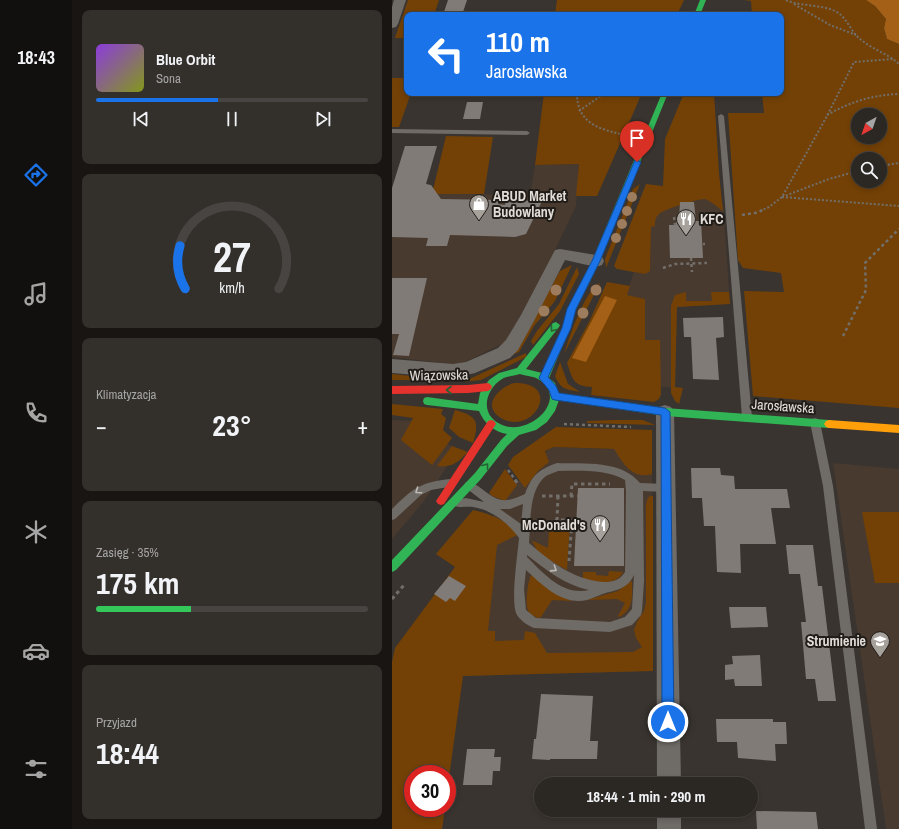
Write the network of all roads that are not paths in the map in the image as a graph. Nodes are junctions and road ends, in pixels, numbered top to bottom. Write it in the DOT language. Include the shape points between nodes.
graph roads {
  1 [pos="400,0"];
  2 [pos="703,0"];
  3 [pos="698,12"];
  4 [pos="392,24"];
  5 [pos="664,96"];
  6 [pos="721,116"];
  7 [pos="392,131"];
  8 [pos="527,133"];
  9 [pos="596,261"];
  10 [pos="572,309"];
  11 [pos="392,366"];
  12 [pos="520,371"];
  13 [pos="544,378"];
  14 [pos="488,387"];
  15 [pos="392,390"];
  16 [pos="392,396"];
  17 [pos="555,396"];
  18 [pos="481,408"];
  19 [pos="665,412"];
  20 [pos="605,413"];
  21 [pos="747,417"];
  22 [pos="815,422"];
  23 [pos="491,424"];
  24 [pos="899,429"];
  25 [pos="516,432"];
  26 [pos="452,483"];
  27 [pos="632,484"];
  28 [pos="469,486"];
  29 [pos="666,488"];
  30 [pos="529,494"];
  31 [pos="450,505"];
  32 [pos="392,516"];
  33 [pos="523,540"];
  34 [pos="522,560"];
  35 [pos="392,566"];
  36 [pos="613,587"];
  37 [pos="669,777"];
  38 [pos="669,817"];
  39 [pos="669,829"];
  40 [pos="871,829"];
  1 -- 4 [label="street"];
  2 -- 3 [label="main road"];
  5 -- 9 [label="main road"];
  6 -- 21 [label="lane"];
  7 -- 8 [label="lane"];
  9 -- 10 [label="main road"];
  9 -- 11 [label="street" via="560,254 528,317 512,345 504,353 470,368 454,371"];
  10 -- 12 [label="main road, one-way"];
  10 -- 13 [label="main road"];
  12 -- 13 [label="main road" via="533,372"];
  12 -- 14 [label="main road" via="496,379"];
  13 -- 17 [label="main road" via="553,388"];
  14 -- 15 [label="main road, Wiązowska, one-way"];
  14 -- 18 [label="main road" via="482,397"];
  16 -- 18 [label="main road, Wiązowska"];
  17 -- 19 [label="main road, Jarosławska"];
  17 -- 25 [label="main road" via="556,412 538,426"];
  18 -- 23 [label="main road" via="484,417"];
  19 -- 20 [label="main road, Jarosławska"];
  19 -- 21 [label="main road, Jarosławska"];
  19 -- 29 [label="street"];
  21 -- 22 [label="main road, Jarosławska"];
  22 -- 24 [label="main road, Jarosławska"];
  22 -- 40 [label="lane" via="828,486"];
  23 -- 25 [label="main road" via="502,430"];
  23 -- 26 [label="main road"];
  28 -- 25 [label="main road, one-way"];
  26 -- 32 [label="lane, one-way" via="433,484 419,490"];
  26 -- 35 [label="main road"];
  27 -- 29 [label="lane"];
  27 -- 30 [label="lane" via="621,472 558,467 544,473 534,483"];
  27 -- 34 [label="lane" via="639,581 637,611 628,621 610,627 534,623 521,612 519,589"];
  27 -- 36 [label="lane" via="630,572 623,583"];
  28 -- 30 [label="lane" via="501,506 512,505"];
  28 -- 31 [label="main road"];
  29 -- 37 [label="street"];
  30 -- 33 [label="lane"];
  31 -- 33 [label="lane" via="464,502 490,508 518,526"];
  31 -- 35 [label="main road"];
  33 -- 34 [label="lane"];
  33 -- 36 [label="lane, one-way" via="551,568 568,578 587,585"];
  34 -- 36 [label="lane" via="545,581 568,594 579,596"];
  38 -- 39 [label="street"];
}
